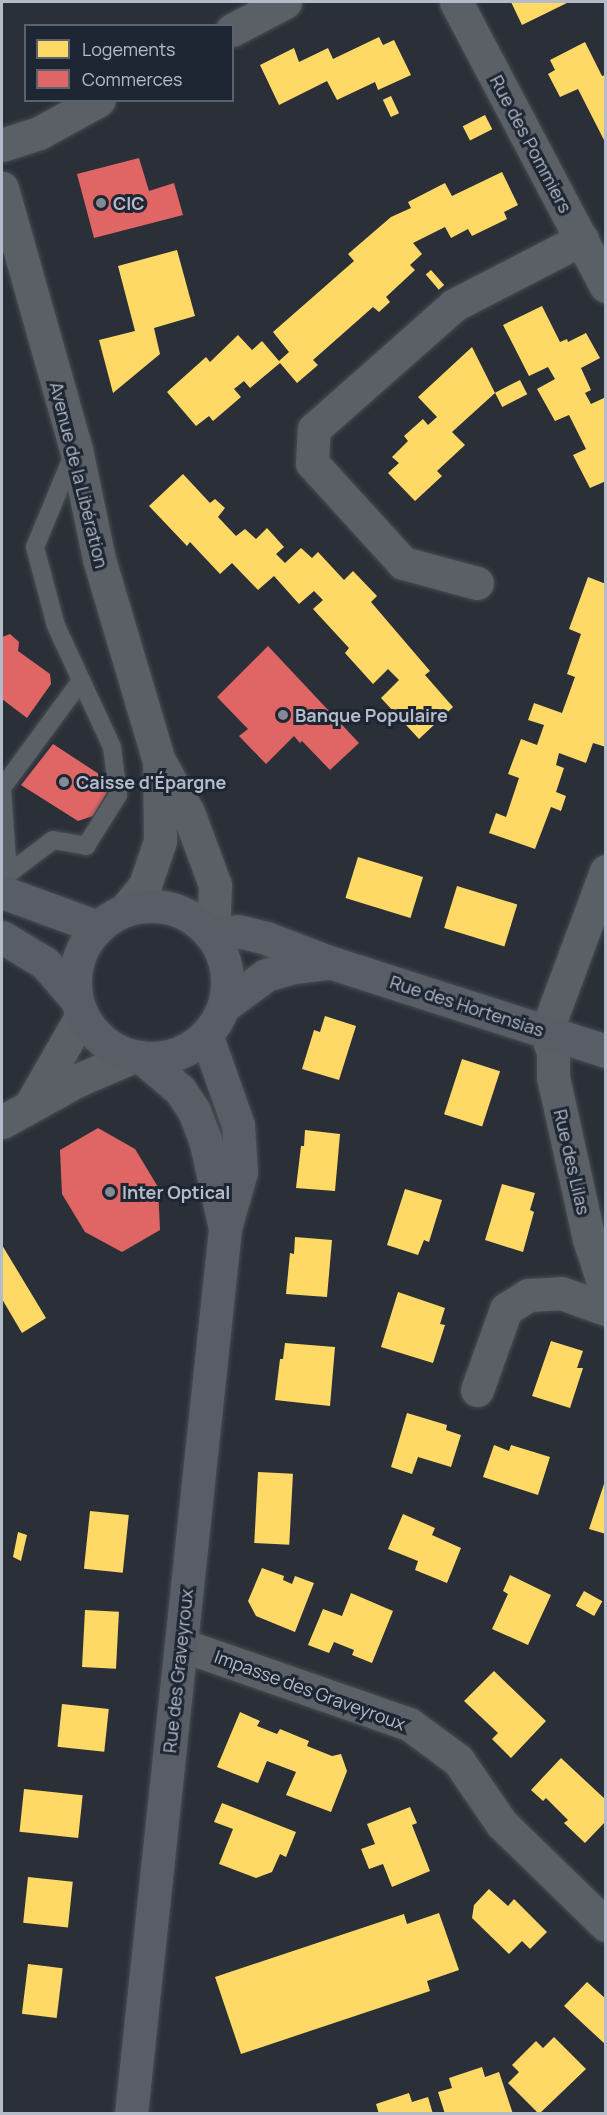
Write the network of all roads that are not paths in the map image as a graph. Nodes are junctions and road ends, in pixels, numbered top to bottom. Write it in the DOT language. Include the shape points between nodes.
graph roads {
  1 [pos="285,2"];
  2 [pos="456,2"];
  3 [pos="234,29"];
  4 [pos="95,102"];
  5 [pos="2,145"];
  6 [pos="2,188"];
  7 [pos="582,239"];
  8 [pos="606,286"];
  9 [pos="76,449"];
  10 [pos="477,584"];
  11 [pos="81,681"];
  12 [pos="159,761"];
  13 [pos="2,787"];
  14 [pos="606,872"];
  15 [pos="4,878"];
  16 [pos="111,918"];
  17 [pos="213,936"];
  18 [pos="2,937"];
  19 [pos="329,962"];
  20 [pos="224,1006"];
  21 [pos="79,1007"];
  22 [pos="546,1032"];
  23 [pos="206,1034"];
  24 [pos="606,1051"];
  25 [pos="138,1057"];
  26 [pos="31,1104"];
  27 [pos="2,1122"];
  28 [pos="225,1228"];
  29 [pos="606,1292"];
  30 [pos="606,1309"];
  31 [pos="477,1390"];
  32 [pos="182,1645"];
  33 [pos="606,1925"];
  34 [pos="131,2114"];
  1 -- 3 [label="street"];
  2 -- 7 [label="street, Rue des Pommiers"];
  4 -- 5 [label="street" via="39,133"];
  6 -- 9 [label="street, Avenue de la Libération"];
  7 -- 8 [label="street, Rue des Pommiers"];
  7 -- 10 [label="street" via="454,305 314,429 312,463 403,564"];
  9 -- 11 [label="lane" via="35,547 56,626"];
  9 -- 12 [label="street, Avenue de la Libération" via="99,559"];
  11 -- 13 [label="lane"];
  11 -- 15 [label="lane" via="112,747 118,795 86,846 53,840"];
  12 -- 16 [label="street, Avenue de la Libération" via="160,841 145,885"];
  12 -- 17 [label="street, Avenue de la Libération" via="188,812 215,885"];
  13 -- 15 [label="lane"];
  14 -- 22 [label="street"];
  15 -- 16 [label="main road" via="62,915"];
  16 -- 17 [label="main road" via="148,906 173,908 195,919"];
  16 -- 21 [label="main road" via="82,948 75,973"];
  17 -- 19 [label="main road, Rue des Hortensias" via="238,931"];
  17 -- 20 [label="main road" via="225,966"];
  18 -- 21 [label="main road" via="45,963"];
  19 -- 20 [label="main road, Rue des Hortensias" via="266,975"];
  19 -- 22 [label="main road, Rue des Hortensias"];
  20 -- 23 [label="main road"];
  21 -- 25 [label="main road" via="95,1034 113,1048"];
  21 -- 26 [label="street"];
  22 -- 24 [label="main road, Rue des Hortensias"];
  22 -- 29 [label="street, Rue des Lilas" via="589,1239"];
  23 -- 25 [label="main road" via="188,1049 165,1057"];
  23 -- 28 [label="main road, Rue des Graveyroux" via="238,1125 241,1172"];
  25 -- 26 [label="street"];
  25 -- 28 [label="main road, Rue des Graveyroux" via="180,1090 194,1111 205,1139"];
  26 -- 27 [label="street"];
  28 -- 32 [label="main road, Rue des Graveyroux"];
  30 -- 31 [label="street" via="561,1293 528,1296 506,1310"];
  32 -- 33 [label="street, Impasse des Graveyroux" via="409,1724 458,1760 502,1824"];
  32 -- 34 [label="main road, Rue des Graveyroux"];
}
